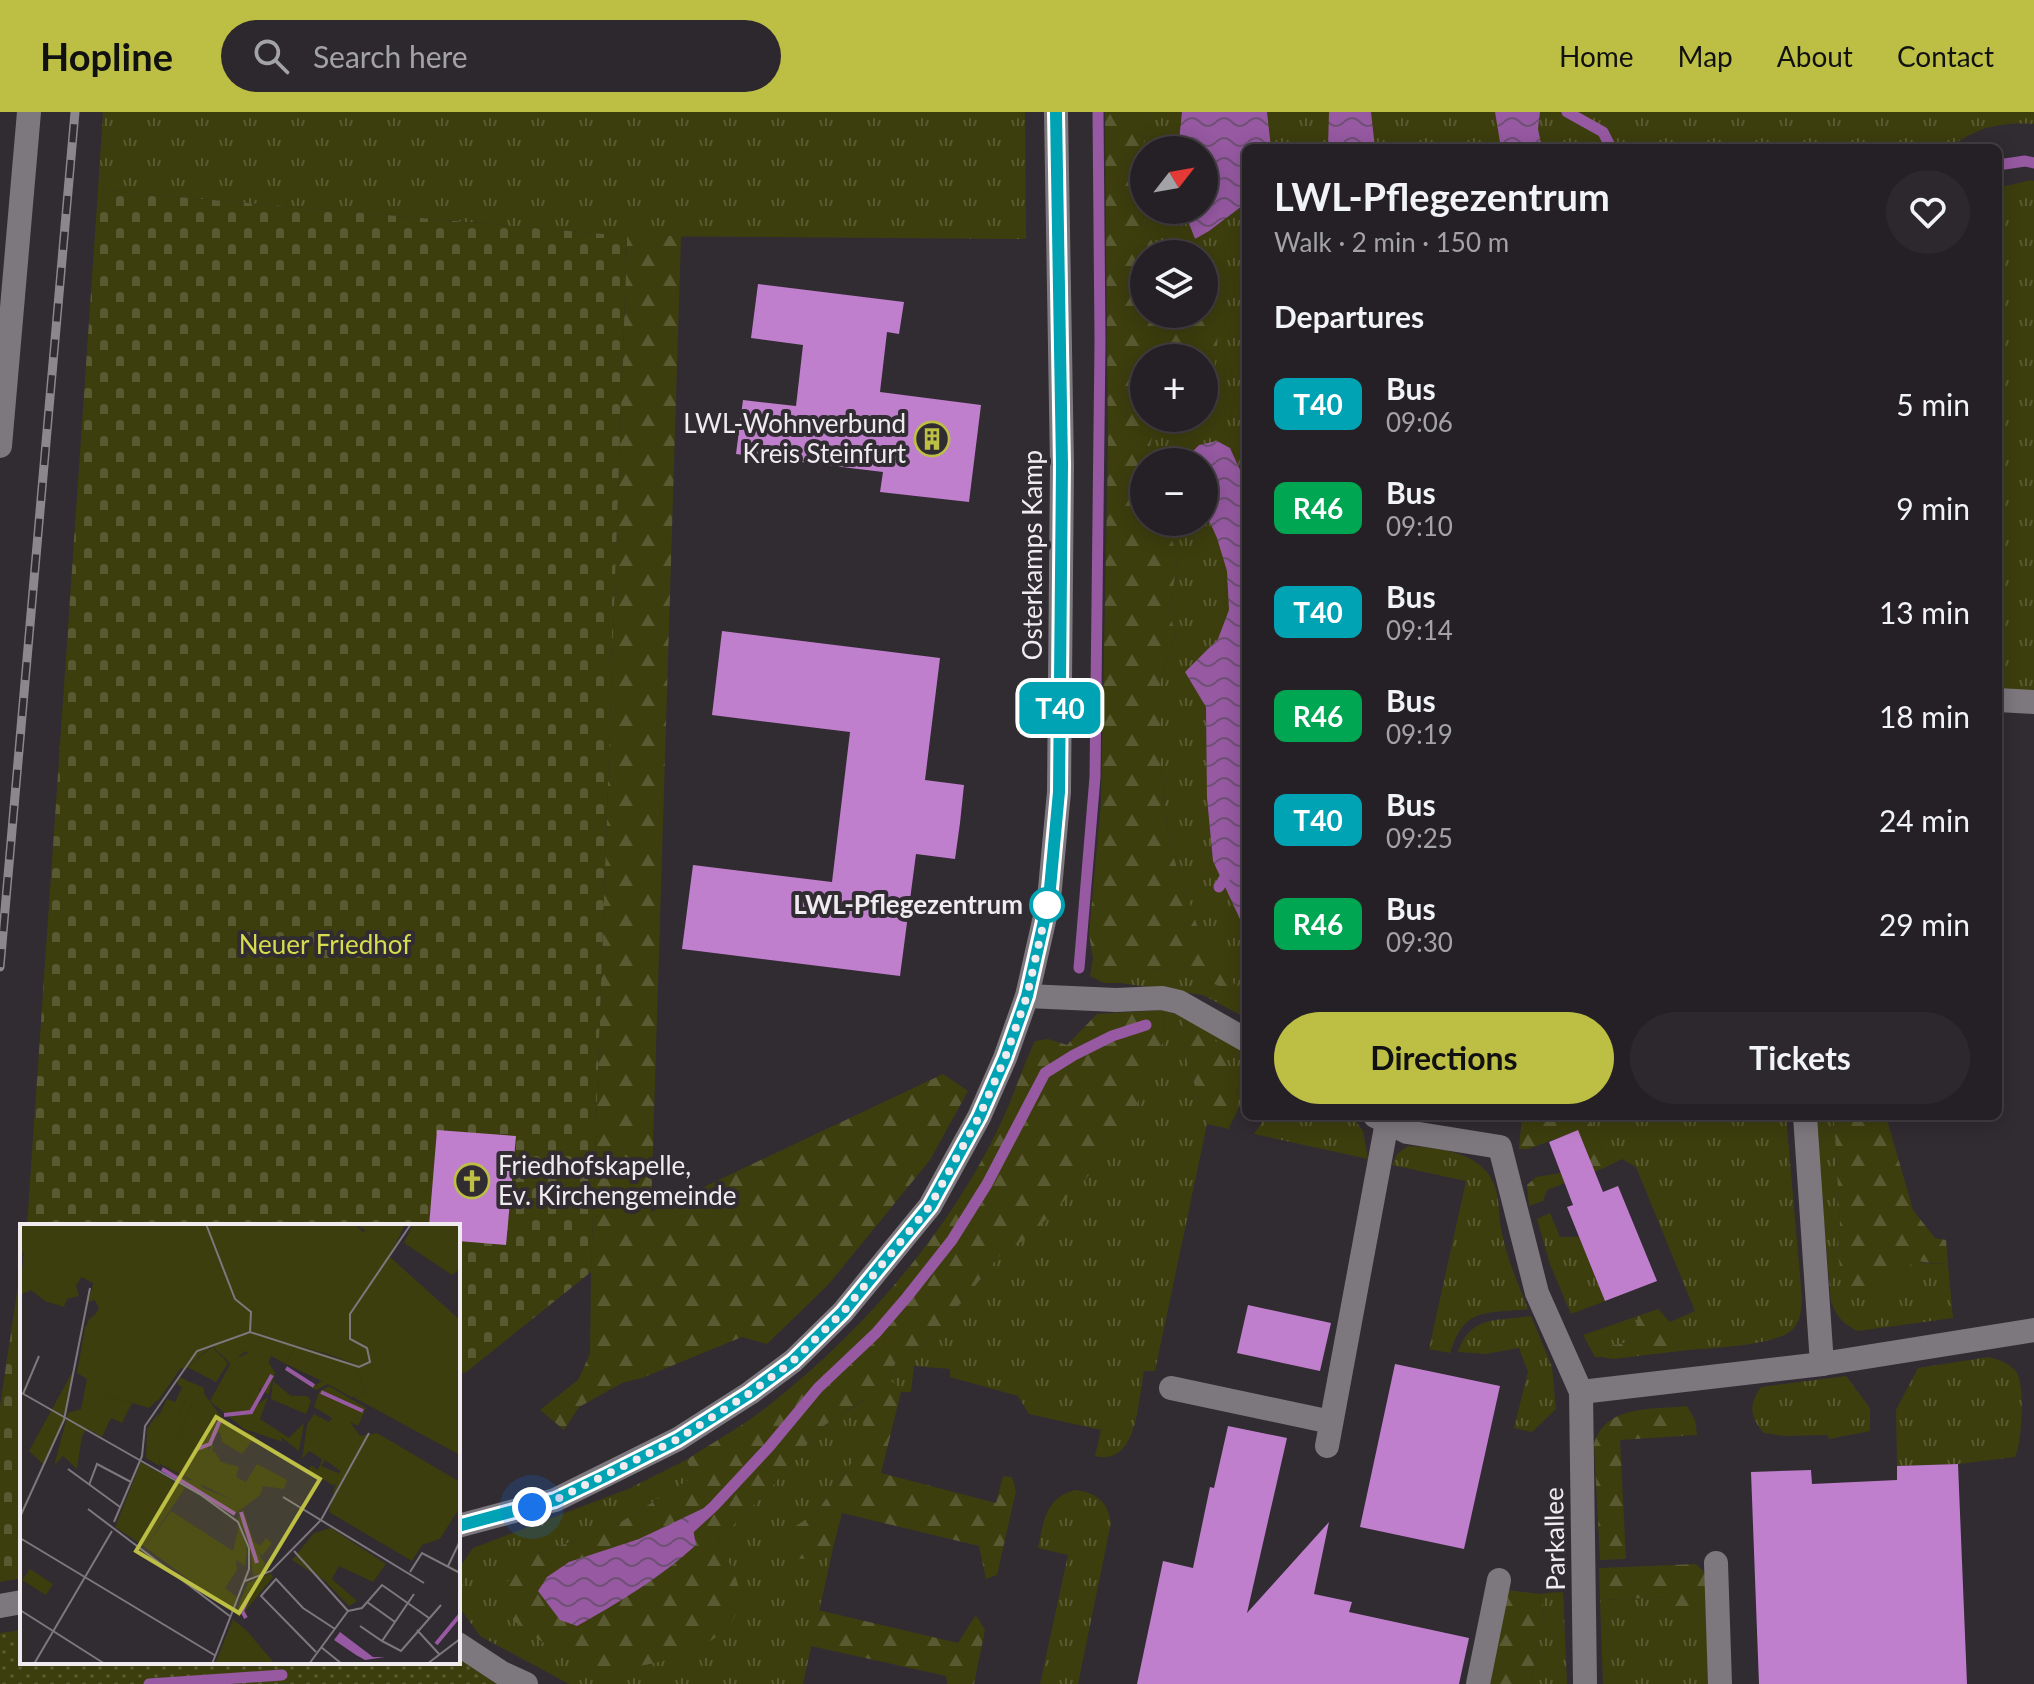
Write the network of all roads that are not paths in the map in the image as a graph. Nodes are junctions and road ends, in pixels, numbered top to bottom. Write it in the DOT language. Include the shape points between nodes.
graph roads {
  1 [pos="29,112"];
  2 [pos="1056,112"];
  3 [pos="0,446"];
  4 [pos="2002,700"];
  5 [pos="2034,702"];
  6 [pos="1027,996"];
  7 [pos="1242,1038"];
  8 [pos="1381,1120"];
  9 [pos="1383,1120"];
  10 [pos="1805,1120"];
  11 [pos="2034,1330"];
  12 [pos="1822,1364"];
  13 [pos="1171,1388"];
  14 [pos="1581,1392"];
  15 [pos="460,1525"];
  16 [pos="1716,1563"];
  17 [pos="1499,1580"];
  18 [pos="20,1602"];
  19 [pos="0,1606"];
  20 [pos="460,1645"];
  21 [pos="526,1684"];
  22 [pos="1478,1684"];
  23 [pos="1585,1684"];
  24 [pos="1720,1684"];
  1 -- 3 [label="street"];
  2 -- 6 [label="street, Osterkamps Kamp" via="1062,465 1059,792 1049,899"];
  4 -- 5 [label="street"];
  6 -- 7 [label="street" via="1162,998"];
  6 -- 15 [label="street, Osterkamps Kamp" via="979,1117 930,1206 843,1312 793,1361 665,1446 555,1500"];
  8 -- 13 [label="street" via="1329,1434"];
  9 -- 14 [label="street" via="1407,1132 1500,1147 1537,1293"];
  10 -- 12 [label="street"];
  11 -- 12 [label="street"];
  12 -- 14 [label="street"];
  14 -- 23 [label="street, Parkallee"];
  16 -- 24 [label="street"];
  17 -- 22 [label="street"];
  18 -- 19 [label="street"];
  20 -- 21 [label="street"];
}
